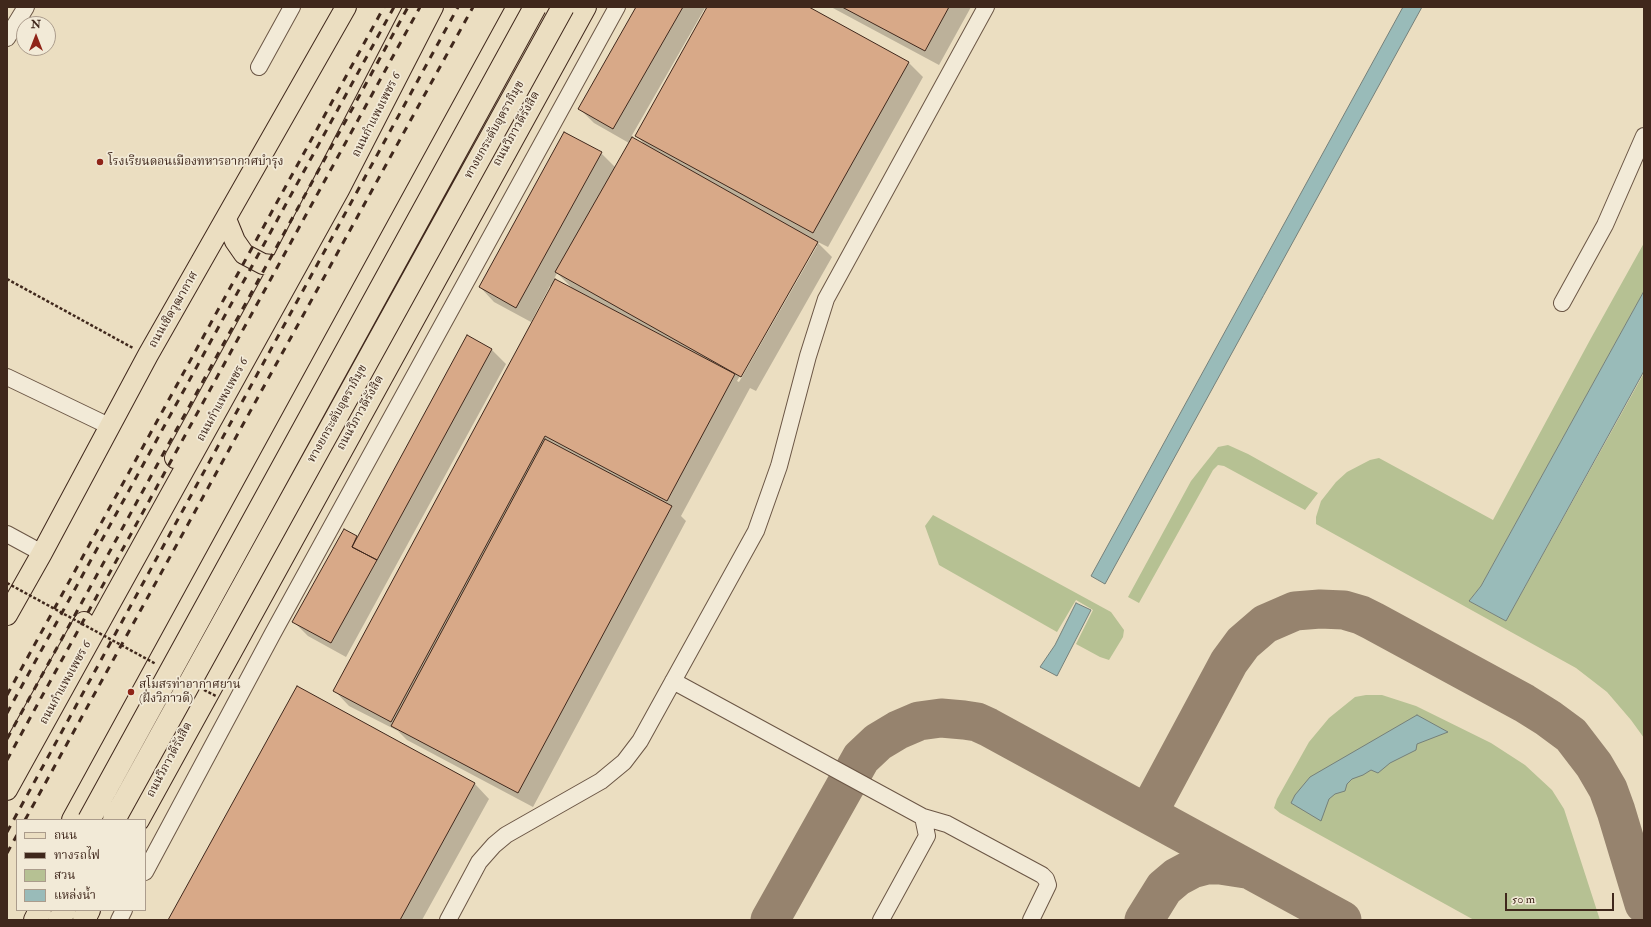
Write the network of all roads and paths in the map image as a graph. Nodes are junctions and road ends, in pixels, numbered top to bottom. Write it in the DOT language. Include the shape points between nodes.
graph roads {
  1 [pos="26,7"];
  2 [pos="292,7"];
  3 [pos="346,7"];
  4 [pos="414,7"];
  5 [pos="433,7"];
  6 [pos="518,7"];
  7 [pos="535,7"];
  8 [pos="563,7"];
  9 [pos="584,7"];
  10 [pos="617,7"];
  11 [pos="986,7"];
  12 [pos="7,38"];
  13 [pos="259,67"];
  14 [pos="1644,136"];
  15 [pos="226,219"];
  16 [pos="280,266"];
  17 [pos="7,279"];
  18 [pos="1562,303"];
  19 [pos="130,347"];
  20 [pos="7,377"];
  21 [pos="109,426"];
  22 [pos="7,534"];
  23 [pos="35,549"];
  24 [pos="7,583"];
  25 [pos="7,615"];
  26 [pos="160,666"];
  27 [pos="673,681"];
  28 [pos="202,688"];
  29 [pos="216,696"];
  30 [pos="7,759"];
  31 [pos="7,790"];
  32 [pos="923,817"];
  33 [pos="74,819"];
  34 [pos="90,819"];
  35 [pos="115,819"];
  36 [pos="139,819"];
  37 [pos="146,870"];
  38 [pos="24,911"];
  39 [pos="40,911"];
  40 [pos="64,911"];
  41 [pos="89,911"];
  42 [pos="124,911"];
  43 [pos="19,920"];
  44 [pos="35,920"];
  45 [pos="59,920"];
  46 [pos="84,920"];
  47 [pos="119,920"];
  48 [pos="448,920"];
  49 [pos="881,920"];
  50 [pos="1030,920"];
  1 -- 12 [label="lane"];
  2 -- 13 [label="lane"];
  3 -- 15 [label="main road, ถนนเชิดวุฒากาศ"];
  4 -- 16 [label="main road, ถนนกำแพงเพชร 6"];
  5 -- 31 [label="main road, ถนนกำแพงเพชร 6" via="335,196"];
  6 -- 33 [label="highway"];
  7 -- 34 [label="highway, ทางยกระดับอุตราภิมุข, bridge"];
  8 -- 35 [label="highway, ทางยกระดับอุตราภิมุข, bridge"];
  9 -- 36 [label="highway, ถนนวิภาวดีรังสิต"];
  10 -- 37 [label="lane"];
  11 -- 27 [label="lane" via="828,295 808,356 779,466 756,531"];
  14 -- 18 [label="lane" via="1605,225"];
  15 -- 16 [label="main road" via="235,241 244,254 263,264"];
  15 -- 21 [label="main road, ถนนเชิดวุฒากาศ"];
  16 -- 30 [label="main road, ถนนกำแพงเพชร 6"];
  17 -- 19 [label="path"];
  20 -- 21 [label="lane"];
  21 -- 23 [label="main road, ถนนเชิดวุฒากาศ"];
  22 -- 23 [label="lane"];
  23 -- 25 [label="main road, ถนนเชิดวุฒากาศ"];
  24 -- 26 [label="path, bridge"];
  27 -- 32 [label="lane"];
  27 -- 48 [label="lane" via="640,741 624,762 601,781 506,835 494,845 479,862"];
  28 -- 29 [label="path, bridge"];
  32 -- 49 [label="lane" via="927,836"];
  32 -- 50 [label="lane" via="947,824 1042,875 1048,885 1047,891"];
  38 -- 43 [label="highway"];
  39 -- 44 [label="highway"];
  40 -- 45 [label="highway"];
  41 -- 46 [label="highway"];
  42 -- 47 [label="lane"];
}
